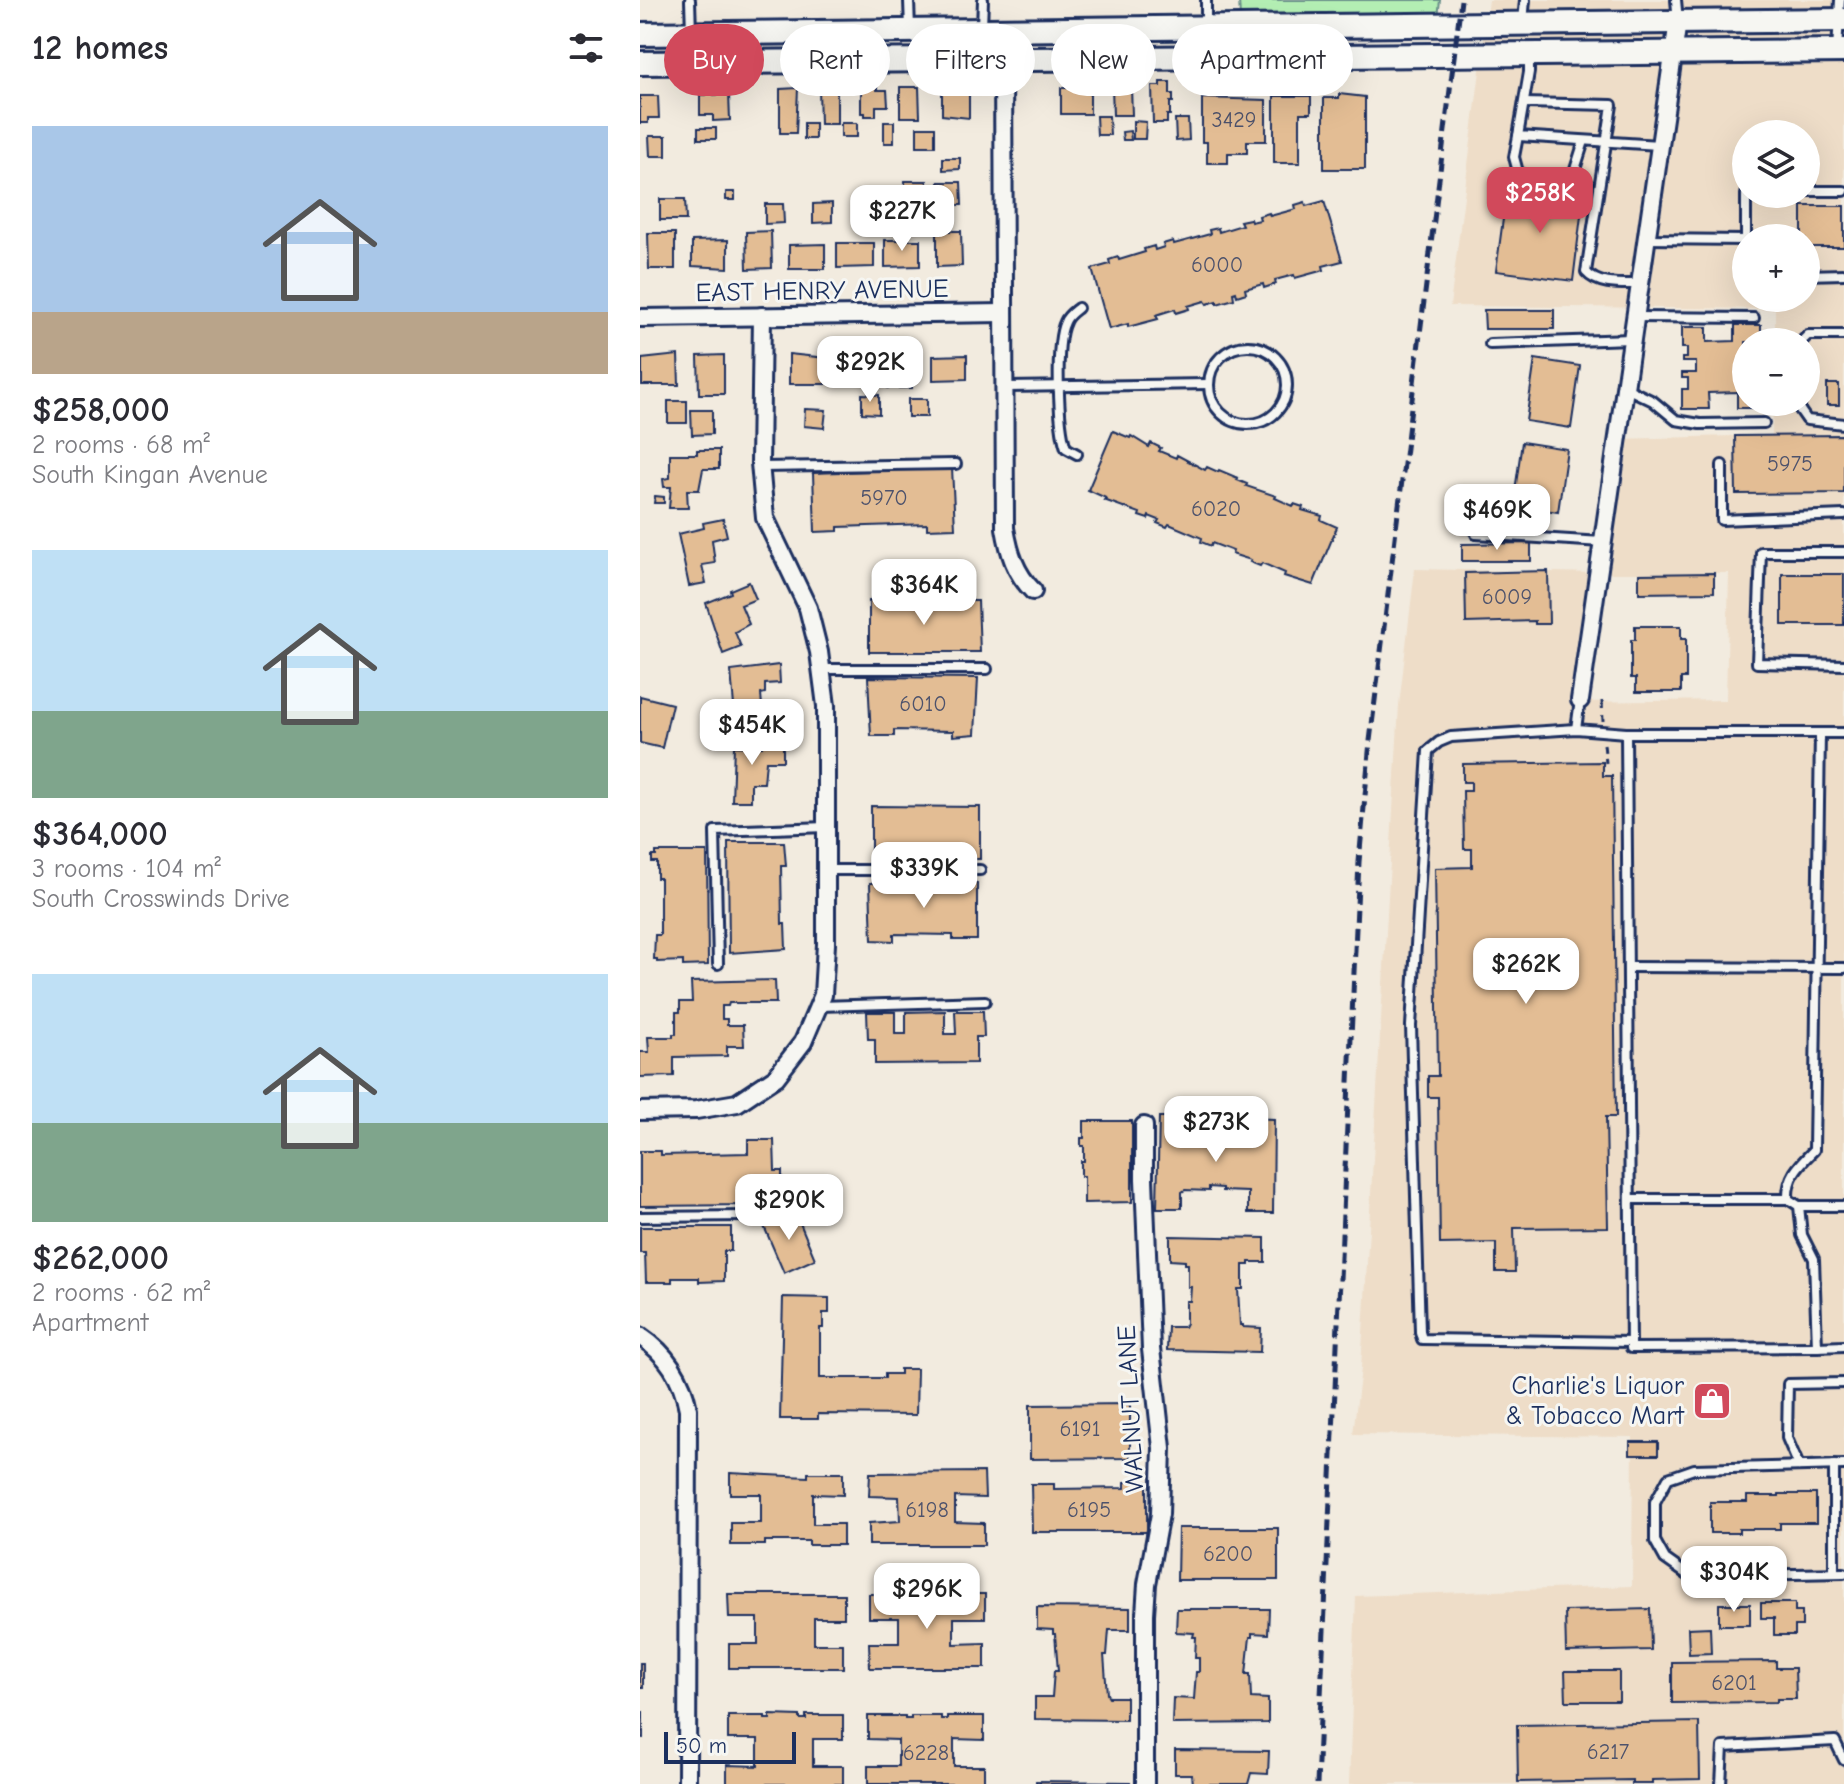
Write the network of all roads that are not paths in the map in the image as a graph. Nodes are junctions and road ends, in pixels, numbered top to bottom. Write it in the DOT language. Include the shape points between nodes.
graph roads {
  1 [pos="690,0"];
  2 [pos="909,0"];
  3 [pos="983,0"];
  4 [pos="1206,0"];
  5 [pos="1524,11"];
  6 [pos="1677,11"];
  7 [pos="1840,13"];
  8 [pos="691,24"];
  9 [pos="910,24"];
  10 [pos="982,24"];
  11 [pos="1206,24"];
  12 [pos="1248,24"];
  13 [pos="1172,26"];
  14 [pos="1035,28"];
  15 [pos="906,31"];
  16 [pos="764,32"];
  17 [pos="640,34"];
  18 [pos="664,34"];
  19 [pos="1841,51"];
  20 [pos="1674,52"];
  21 [pos="1529,53"];
  22 [pos="1035,59"];
  23 [pos="906,60"];
  24 [pos="640,63"];
  25 [pos="1003,96"];
  26 [pos="1524,103"];
  27 [pos="1518,136"];
  28 [pos="1584,141"];
  29 [pos="1606,141"];
  30 [pos="1660,145"];
  31 [pos="1820,191"];
  32 [pos="1844,191"];
  33 [pos="1647,239"];
  34 [pos="1732,240"];
  35 [pos="1844,274"];
  36 [pos="1820,275"];
  37 [pos="1640,285"];
  38 [pos="1078,308"];
  39 [pos="1004,313"];
  40 [pos="762,316"];
  41 [pos="1635,317"];
  42 [pos="640,318"];
  43 [pos="1754,318"];
  44 [pos="1820,335"];
  45 [pos="1844,335"];
  46 [pos="1632,339"];
  47 [pos="1490,344"];
  48 [pos="1208,384"];
  49 [pos="1060,386"];
  50 [pos="1004,387"];
  51 [pos="1625,388"];
  52 [pos="1804,416"];
  53 [pos="1764,423"];
  54 [pos="1844,424"];
  55 [pos="1077,454"];
  56 [pos="956,464"];
  57 [pos="1722,465"];
  58 [pos="761,467"];
  59 [pos="1844,515"];
  60 [pos="1476,534"];
  61 [pos="1603,542"];
  62 [pos="1844,552"];
  63 [pos="1033,591"];
  64 [pos="1844,665"];
  65 [pos="821,669"];
  66 [pos="987,669"];
  67 [pos="1580,700"];
  68 [pos="1576,729"];
  69 [pos="1626,733"];
  70 [pos="1820,733"];
  71 [pos="1844,733"];
  72 [pos="826,827"];
  73 [pos="826,870"];
  74 [pos="980,870"];
  75 [pos="718,964"];
  76 [pos="1628,967"];
  77 [pos="1815,968"];
  78 [pos="1844,968"];
  79 [pos="985,1001"];
  80 [pos="820,1006"];
  81 [pos="640,1111"];
  82 [pos="1144,1126"];
  83 [pos="1630,1199"];
  84 [pos="1788,1199"];
  85 [pos="1799,1206"];
  86 [pos="1844,1206"];
  87 [pos="749,1216"];
  88 [pos="640,1217"];
  89 [pos="640,1336"];
  90 [pos="1631,1342"];
  91 [pos="1844,1346"];
  92 [pos="1817,1347"];
  93 [pos="1844,1383"];
  94 [pos="1834,1465"];
  95 [pos="1844,1465"];
  96 [pos="1799,1466"];
  97 [pos="1839,1573"];
  98 [pos="1844,1760"];
  99 [pos="687,1784"];
  100 [pos="1145,1784"];
  101 [pos="1721,1784"];
  1 -- 8 [label="lane"];
  2 -- 9 [label="lane"];
  3 -- 10 [label="lane"];
  4 -- 11 [label="lane"];
  5 -- 6 [label="street"];
  5 -- 12 [label="street"];
  6 -- 7 [label="street"];
  6 -- 20 [label="street"];
  7 -- 19 [label="lane"];
  13 -- 14 [label="street"];
  15 -- 16 [label="street"];
  17 -- 18 [label="street"];
  19 -- 20 [label="street"];
  20 -- 21 [label="street"];
  20 -- 30 [label="street"];
  21 -- 22 [label="street"];
  21 -- 26 [label="lane"];
  23 -- 24 [label="street"];
  25 -- 39 [label="street"];
  26 -- 27 [label="lane"];
  26 -- 29 [label="lane" via="1612,105"];
  27 -- 28 [label="lane"];
  27 -- 28 [label="lane" via="1518,172 1557,181 1572,179"];
  28 -- 29 [label="lane"];
  29 -- 30 [label="lane"];
  29 -- 37 [label="lane" via="1586,272 1599,281"];
  30 -- 33 [label="street"];
  31 -- 32 [label="lane"];
  33 -- 34 [label="lane"];
  33 -- 37 [label="street"];
  35 -- 36 [label="lane"];
  37 -- 41 [label="street"];
  38 -- 49 [label="lane" via="1066,319 1060,337"];
  39 -- 40 [label="street, EAST HENRY AVENUE"];
  39 -- 50 [label="street"];
  40 -- 42 [label="street, EAST HENRY AVENUE"];
  40 -- 58 [label="street"];
  41 -- 43 [label="lane"];
  41 -- 46 [label="street"];
  44 -- 45 [label="lane"];
  46 -- 47 [label="lane"];
  46 -- 51 [label="street"];
  48 -- 48 [label="lane" via="1217,410 1240,424 1267,420 1285,400 1288,387 1281,362 1249,345 1225,352"];
  48 -- 49 [label="lane"];
  49 -- 50 [label="lane"];
  49 -- 55 [label="lane" via="1060,432 1066,448"];
  50 -- 63 [label="street" via="1008,551"];
  51 -- 53 [label="lane" via="1676,420"];
  51 -- 61 [label="street"];
  52 -- 54 [label="lane"];
  56 -- 58 [label="lane"];
  57 -- 59 [label="lane" via="1722,520"];
  58 -- 65 [label="street" via="765,518 808,608"];
  60 -- 61 [label="lane"];
  61 -- 67 [label="street"];
  62 -- 64 [label="lane" via="1761,552 1757,663"];
  65 -- 66 [label="lane"];
  65 -- 72 [label="street"];
  67 -- 68 [label="lane"];
  68 -- 69 [label="lane"];
  68 -- 90 [label="lane" via="1451,737 1428,751 1411,1026 1420,1332 1422,1339"];
  69 -- 70 [label="lane"];
  69 -- 76 [label="lane"];
  70 -- 71 [label="lane"];
  70 -- 77 [label="lane"];
  72 -- 73 [label="street"];
  72 -- 75 [label="lane" via="715,831"];
  73 -- 74 [label="lane"];
  73 -- 80 [label="street"];
  76 -- 77 [label="lane"];
  76 -- 83 [label="lane"];
  77 -- 78 [label="lane"];
  77 -- 84 [label="lane" via="1814,1150 1796,1167 1787,1185"];
  79 -- 80 [label="lane"];
  80 -- 81 [label="street" via="803,1042 776,1077 737,1103"];
  82 -- 100 [label="street, WALNUT LANE" via="1151,1349 1162,1439 1160,1514 1146,1605"];
  83 -- 84 [label="lane"];
  83 -- 90 [label="lane"];
  84 -- 85 [label="lane"];
  85 -- 86 [label="lane"];
  85 -- 92 [label="lane" via="1802,1235 1814,1259"];
  87 -- 88 [label="lane"];
  89 -- 99 [label="street" via="674,1368 688,1409"];
  90 -- 92 [label="lane" via="1631,1348"];
  91 -- 92 [label="lane"];
  93 -- 96 [label="lane" via="1788,1384 1787,1438"];
  94 -- 95 [label="lane"];
  94 -- 96 [label="lane"];
  94 -- 97 [label="lane"];
  96 -- 97 [label="lane" via="1694,1469 1668,1478 1655,1502 1655,1541 1665,1559 1689,1576"];
  98 -- 101 [label="lane" via="1835,1741 1723,1747"];
}
